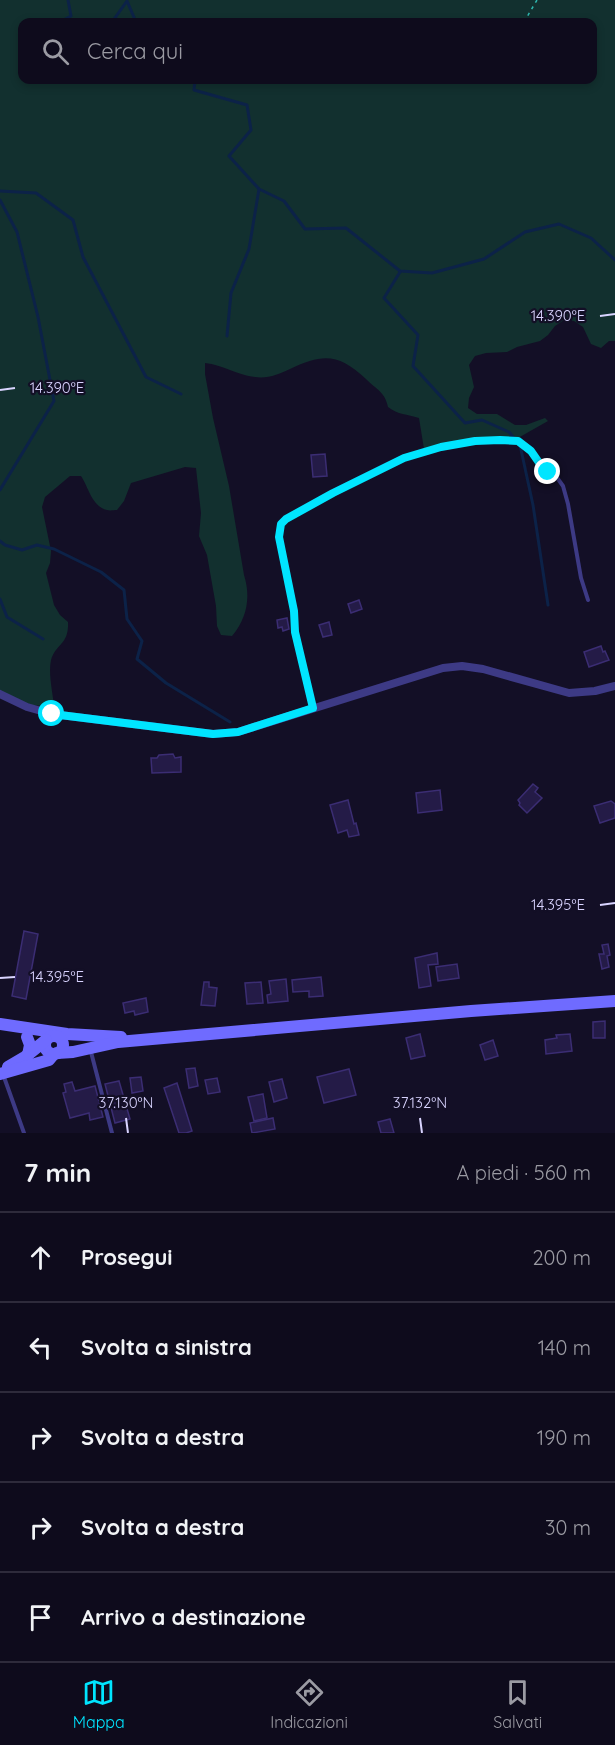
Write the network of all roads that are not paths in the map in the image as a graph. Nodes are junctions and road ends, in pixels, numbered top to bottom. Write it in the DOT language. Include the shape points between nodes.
graph roads {
  1 [pos="588,600"];
  2 [pos="615,686"];
  3 [pos="0,694"];
  4 [pos="313,708"];
  5 [pos="615,1001"];
  6 [pos="0,1025"];
  7 [pos="27,1037"];
  8 [pos="152,1038"];
  9 [pos="51,1044"];
  10 [pos="90,1048"];
  11 [pos="28,1054"];
  12 [pos="1,1073"];
  13 [pos="24,1133"];
  14 [pos="112,1133"];
  1 -- 4 [label="lane" via="563,486 525,445 518,441 475,441 404,458 281,524 279,537 295,632"];
  2 -- 4 [label="street" via="569,693 462,666 443,668"];
  3 -- 4 [label="street" via="52,714 213,734 238,732"];
  5 -- 8 [label="main road"];
  6 -- 7 [label="main road"];
  6 -- 9 [label="main road"];
  7 -- 9 [label="main road"];
  7 -- 11 [label="main road"];
  8 -- 9 [label="main road"];
  8 -- 10 [label="main road"];
  9 -- 10 [label="main road" via="73,1053"];
  9 -- 11 [label="main road"];
  9 -- 12 [label="main road"];
  10 -- 14 [label="lane"];
  11 -- 12 [label="main road"];
  12 -- 13 [label="lane"];
}
